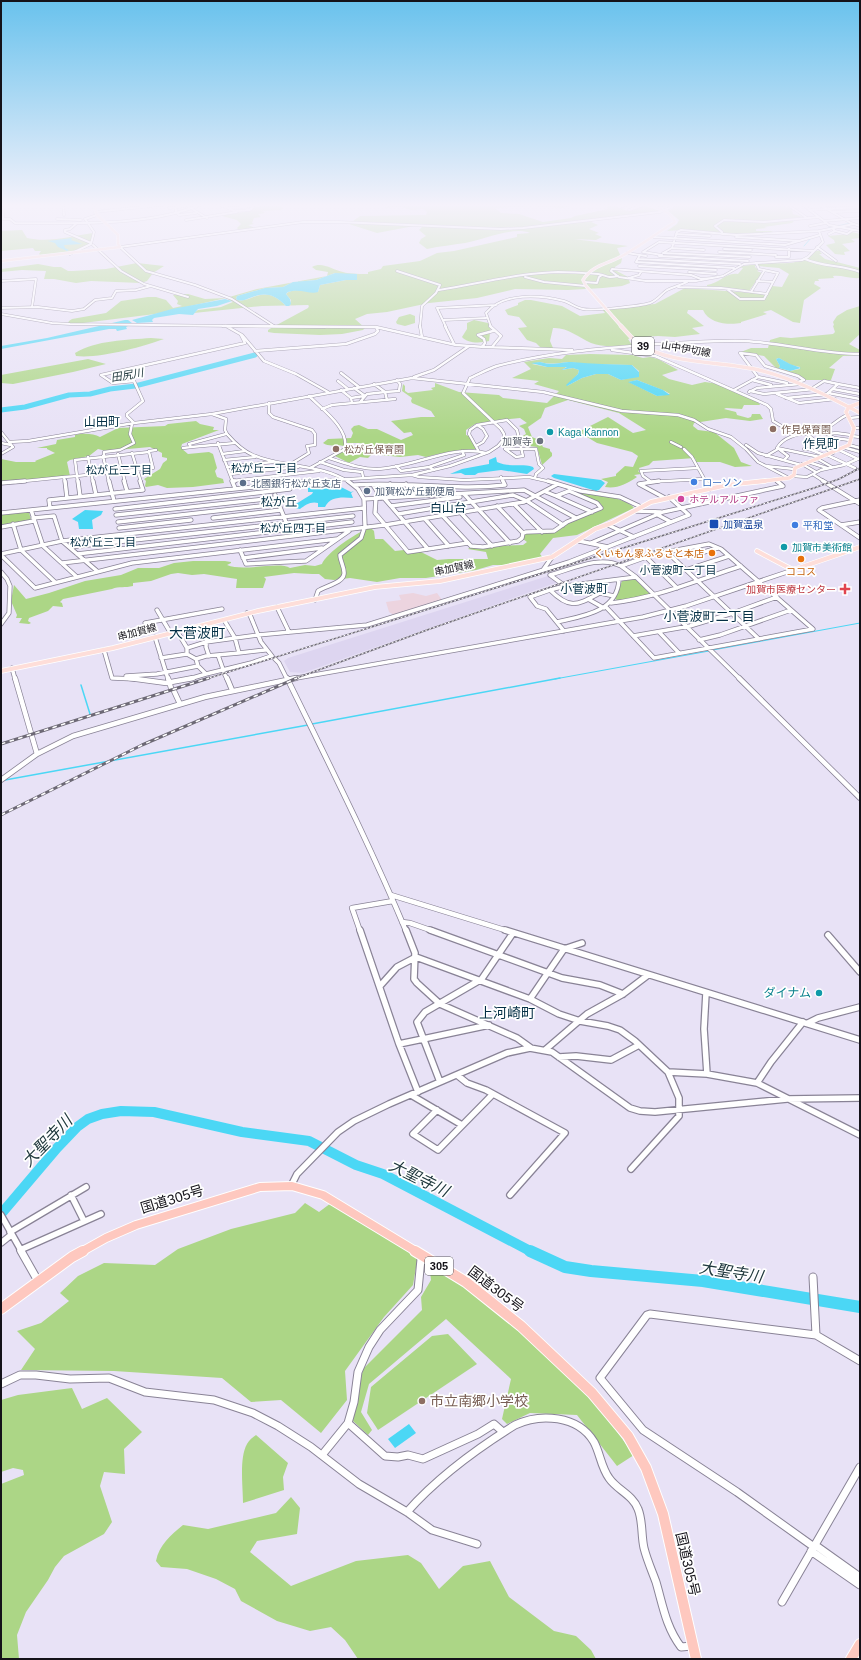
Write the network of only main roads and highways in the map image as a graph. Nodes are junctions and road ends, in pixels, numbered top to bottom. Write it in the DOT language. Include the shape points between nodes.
graph roads {
  1 [pos="584,281"];
  2 [pos="860,403"];
  3 [pos="849,407"];
  4 [pos="859,412"];
  5 [pos="860,547"];
  6 [pos="759,550"];
  7 [pos="1,672"];
  8 [pos="1,1309"];
  9 [pos="860,1644"];
  10 [pos="696,1659"];
  11 [pos="852,1659"];
  1 -- 3 [label="main road, 山中伊切線 / 39" via="641,345 651,350 672,356 758,370 798,382"];
  2 -- 3 [label="main road"];
  3 -- 4 [label="main road, 山中伊切線"];
  3 -- 7 [label="main road, 串加賀線" via="846,412 854,428 849,441 839,450 802,464 794,470 791,477 727,484 651,502 595,529 552,557 440,581 375,587 247,613 104,650"];
  5 -- 6 [label="main road" via="795,569"];
  8 -- 10 [label="highway, 国道305号 / 305" via="92,1245 136,1224 269,1186 291,1186 311,1190 334,1200 478,1291 527,1331 597,1396 627,1436 646,1468 663,1517"];
  9 -- 11 [label="highway"];
}
